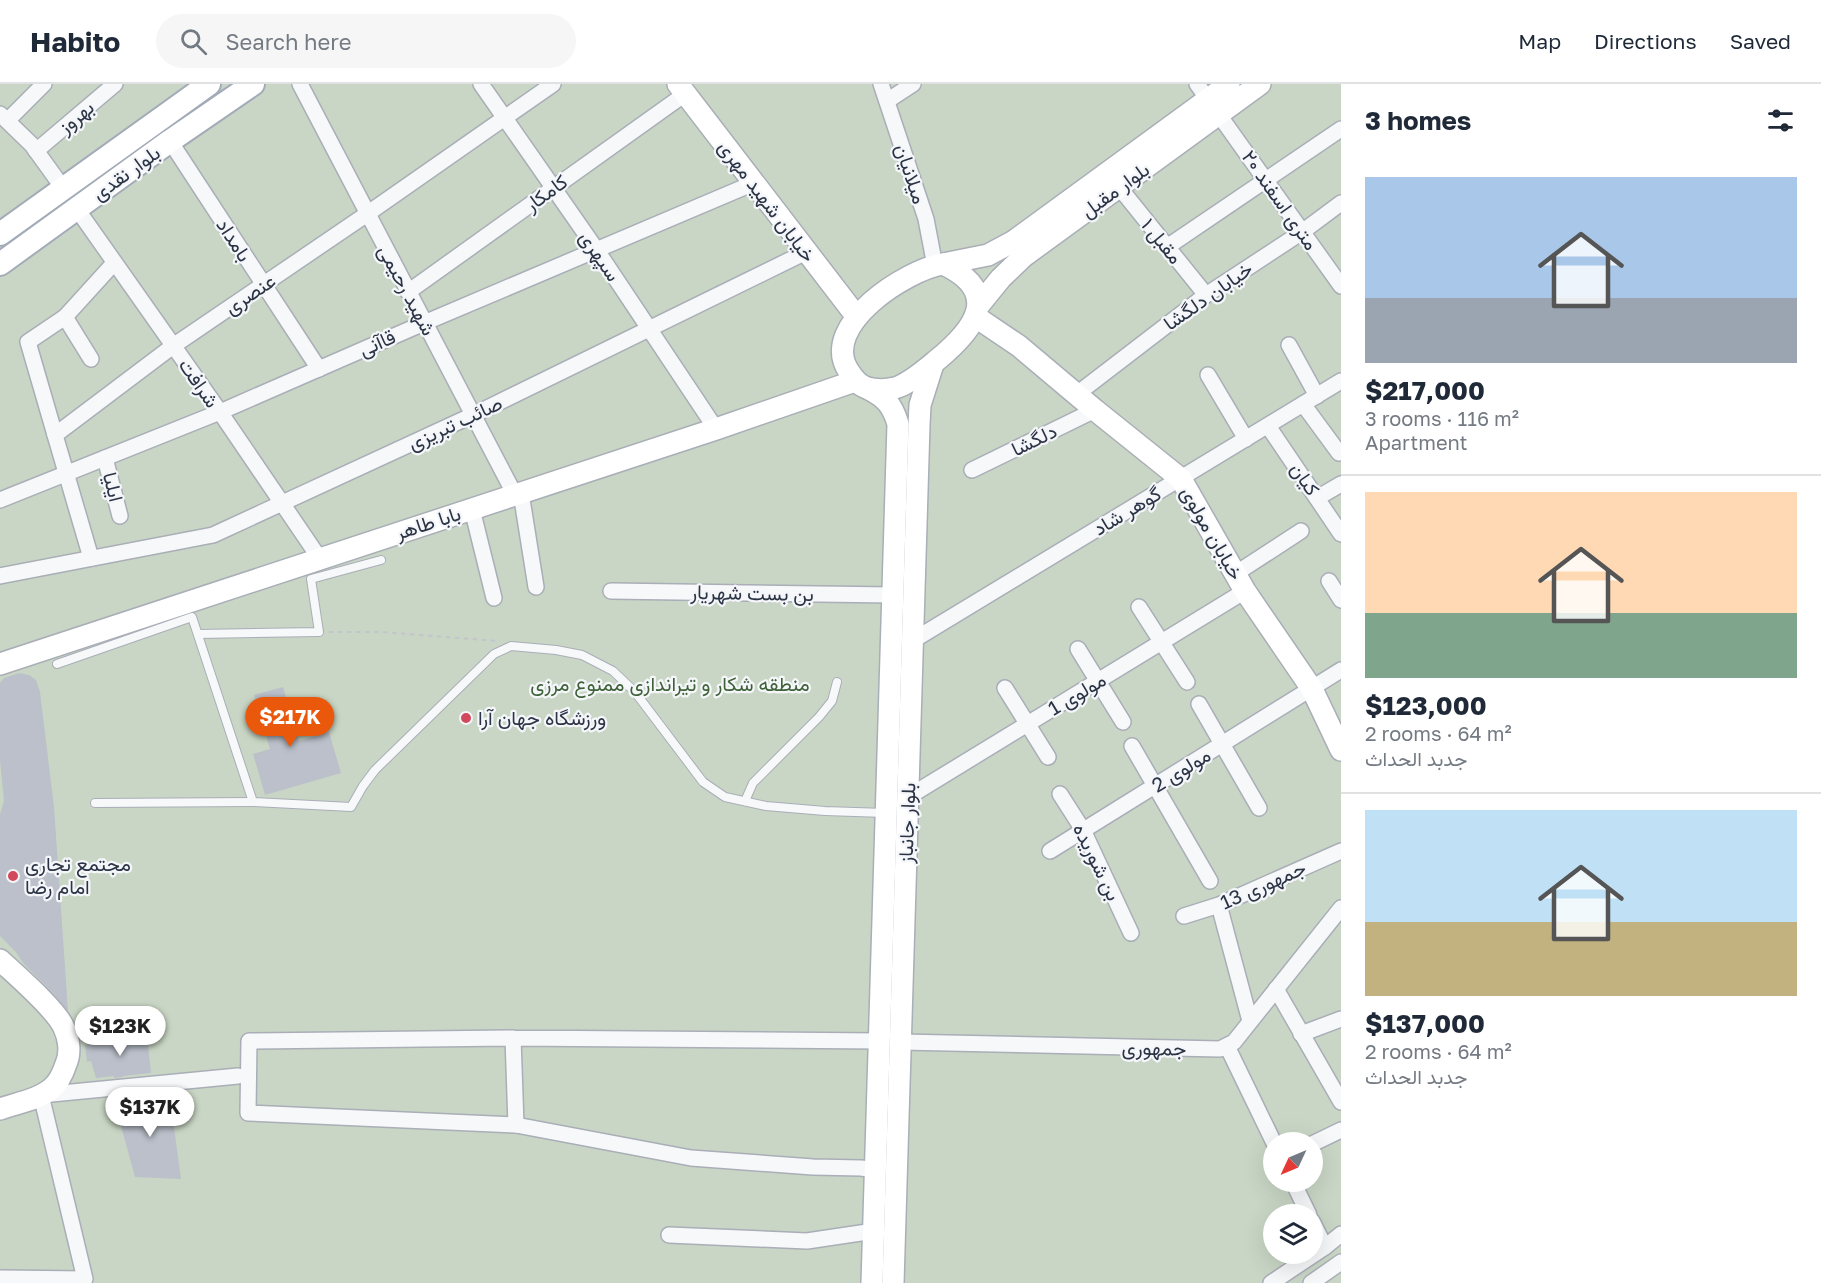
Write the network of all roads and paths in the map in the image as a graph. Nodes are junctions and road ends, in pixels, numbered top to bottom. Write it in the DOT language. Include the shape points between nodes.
graph roads {
  1 [pos="44,84"];
  2 [pos="115,84"];
  3 [pos="209,84"];
  4 [pos="253,84"];
  5 [pos="300,84"];
  6 [pos="482,84"];
  7 [pos="553,84"];
  8 [pos="881,84"];
  9 [pos="913,84"];
  10 [pos="1229,84"];
  11 [pos="1260,84"];
  12 [pos="682,89"];
  13 [pos="1208,99"];
  14 [pos="887,100"];
  15 [pos="4,117"];
  16 [pos="505,118"];
  17 [pos="1341,129"];
  18 [pos="170,141"];
  19 [pos="36,151"];
  20 [pos="116,152"];
  21 [pos="128,172"];
  22 [pos="1266,181"];
  23 [pos="754,183"];
  24 [pos="1119,187"];
  25 [pos="63,188"];
  26 [pos="553,188"];
  27 [pos="1341,203"];
  28 [pos="77,209"];
  29 [pos="367,214"];
  30 [pos="1302,232"];
  31 [pos="0,234"];
  32 [pos="1167,247"];
  33 [pos="596,249"];
  34 [pos="806,252"];
  35 [pos="114,263"];
  36 [pos="0,264"];
  37 [pos="939,265"];
  38 [pos="264,285"];
  39 [pos="1341,286"];
  40 [pos="408,292"];
  41 [pos="1206,295"];
  42 [pos="977,311"];
  43 [pos="65,317"];
  44 [pos="856,317"];
  45 [pos="424,323"];
  46 [pos="650,329"];
  47 [pos="1289,345"];
  48 [pos="173,346"];
  49 [pos="91,359"];
  50 [pos="933,364"];
  51 [pos="319,369"];
  52 [pos="1208,375"];
  53 [pos="1341,381"];
  54 [pos="861,384"];
  55 [pos="1077,394"];
  56 [pos="1317,396"];
  57 [pos="1303,404"];
  58 [pos="1095,410"];
  59 [pos="220,412"];
  60 [pos="473,415"];
  61 [pos="1268,426"];
  62 [pos="716,429"];
  63 [pos="55,435"];
  64 [pos="1245,439"];
  65 [pos="1339,453"];
  66 [pos="105,458"];
  67 [pos="972,470"];
  68 [pos="66,474"];
  69 [pos="1181,478"];
  70 [pos="1341,484"];
  71 [pos="518,494"];
  72 [pos="1317,498"];
  73 [pos="0,500"];
  74 [pos="282,504"];
  75 [pos="472,509"];
  76 [pos="120,516"];
  77 [pos="1301,531"];
  78 [pos="1341,534"];
  79 [pos="91,558"];
  80 [pos="320,559"];
  81 [pos="381,560"];
  82 [pos="0,576"];
  83 [pos="1329,581"];
  84 [pos="1240,583"];
  85 [pos="536,587"];
  86 [pos="611,591"];
  87 [pos="893,595"];
  88 [pos="494,598"];
  89 [pos="1341,600"];
  90 [pos="1139,607"];
  91 [pos="319,632"];
  92 [pos="198,634"];
  93 [pos="912,641"];
  94 [pos="1162,642"];
  95 [pos="511,646"];
  96 [pos="1078,649"];
  97 [pos="0,664"];
  98 [pos="57,664"];
  99 [pos="1341,670"];
  100 [pos="1098,681"];
  101 [pos="837,682"];
  102 [pos="1187,682"];
  103 [pos="1005,688"];
  104 [pos="1312,689"];
  105 [pos="1199,704"];
  106 [pos="1123,722"];
  107 [pos="1028,724"];
  108 [pos="1223,745"];
  109 [pos="1132,746"];
  110 [pos="1341,750"];
  111 [pos="1048,757"];
  112 [pos="1155,786"];
  113 [pos="1060,794"];
  114 [pos="908,796"];
  115 [pos="745,801"];
  116 [pos="253,802"];
  117 [pos="95,803"];
  118 [pos="1259,808"];
  119 [pos="886,813"];
  120 [pos="1083,830"];
  121 [pos="1050,851"];
  122 [pos="1341,851"];
  123 [pos="1210,881"];
  124 [pos="1219,905"];
  125 [pos="1341,908"];
  126 [pos="1184,916"];
  127 [pos="1131,933"];
  128 [pos="0,960"];
  129 [pos="1276,989"];
  130 [pos="1341,1019"];
  131 [pos="1250,1022"];
  132 [pos="1301,1034"];
  133 [pos="513,1038"];
  134 [pos="891,1042"];
  135 [pos="1227,1046"];
  136 [pos="238,1076"];
  137 [pos="41,1095"];
  138 [pos="1341,1102"];
  139 [pos="0,1109"];
  140 [pos="516,1125"];
  141 [pos="1341,1131"];
  142 [pos="1269,1132"];
  143 [pos="1323,1139"];
  144 [pos="876,1170"];
  145 [pos="874,1231"];
  146 [pos="1341,1234"];
  147 [pos="669,1235"];
  148 [pos="1323,1243"];
  149 [pos="1325,1247"];
  150 [pos="1341,1262"];
  151 [pos="0,1278"];
  152 [pos="872,1283"];
  153 [pos="893,1283"];
  154 [pos="1271,1283"];
  155 [pos="1311,1283"];
  1 -- 15 [label="street"];
  2 -- 19 [label="street, بهروز"];
  3 -- 20 [label="main road, بلوار نقدی"];
  4 -- 18 [label="main road, بلوار نقدی"];
  5 -- 29 [label="street, شهید رحیمی"];
  6 -- 16 [label="street, سپهری"];
  7 -- 16 [label="street, عنصری"];
  8 -- 14 [label="street, میلانیان"];
  9 -- 14 [label="street"];
  10 -- 13 [label="main road, بلوار مقبل"];
  11 -- 13 [label="main road, بلوار مقبل"];
  12 -- 23 [label="main road, خیابان شهید مهری"];
  12 -- 26 [label="street, کامکار"];
  13 -- 22 [label="street, ۲۰ متری اسفند"];
  13 -- 24 [label="main road, بلوار مقبل"];
  13 -- 37 [label="main road, بلوار مقبل" via="1014,241 988,255"];
  14 -- 37 [label="street, میلانیان"];
  15 -- 19 [label="street"];
  16 -- 26 [label="street, سپهری"];
  16 -- 29 [label="street, عنصری"];
  17 -- 22 [label="street"];
  18 -- 21 [label="main road, بلوار نقدی"];
  18 -- 38 [label="street, بامداد"];
  19 -- 25 [label="street"];
  20 -- 21 [label="main road"];
  20 -- 25 [label="main road, بلوار نقدی"];
  21 -- 28 [label="main road, بلوار نقدی"];
  22 -- 30 [label="street, ۲۰ متری اسفند"];
  22 -- 32 [label="street"];
  23 -- 33 [label="street, قاآنی"];
  23 -- 34 [label="main road, خیابان شهید مهری"];
  24 -- 32 [label="street, مقبل ۱"];
  24 -- 42 [label="main road, بلوار مقبل" via="1024,256 1001,278"];
  25 -- 31 [label="main road, بلوار نقدی"];
  26 -- 33 [label="street, سپهری"];
  26 -- 40 [label="street, کامکار"];
  27 -- 30 [label="street, خیابان دلگشا"];
  28 -- 35 [label="street, شرافت"];
  28 -- 36 [label="main road, بلوار نقدی"];
  29 -- 38 [label="street, عنصری"];
  29 -- 40 [label="street, شهید رحیمی"];
  30 -- 39 [label="street, ۲۰ متری اسفند"];
  30 -- 41 [label="street, خیابان دلگشا"];
  32 -- 41 [label="street, مقبل ۱"];
  33 -- 45 [label="street, قاآنی"];
  33 -- 46 [label="street, سپهری"];
  34 -- 44 [label="main road, خیابان شهید مهری"];
  34 -- 46 [label="street, صائب تبریزی"];
  35 -- 43 [label="street"];
  35 -- 48 [label="street, شرافت"];
  37 -- 42 [label="main road" via="958,271 970,281"];
  37 -- 44 [label="main road" via="893,287"];
  38 -- 48 [label="street, عنصری"];
  38 -- 51 [label="street, بامداد"];
  40 -- 45 [label="street, شهید رحیمی"];
  41 -- 55 [label="street, خیابان دلگشا"];
  42 -- 50 [label="main road" via="968,330"];
  42 -- 55 [label="main road, خیابان مولوی"];
  43 -- 49 [label="street"];
  43 -- 63 [label="street" via="28,342"];
  44 -- 54 [label="main road" via="843,340 841,353 846,367"];
  45 -- 51 [label="street, قاآنی"];
  45 -- 60 [label="street, شهید رحیمی"];
  46 -- 60 [label="street, صائب تبریزی"];
  46 -- 62 [label="street, سپهری"];
  47 -- 56 [label="street"];
  48 -- 59 [label="street, شرافت"];
  48 -- 63 [label="street, عنصری"];
  50 -- 54 [label="main road" via="896,388"];
  50 -- 93 [label="main road, بلوار جانباز" via="920,405"];
  51 -- 59 [label="street, قاآنی"];
  52 -- 64 [label="street"];
  53 -- 56 [label="street, گوهر شاد"];
  54 -- 62 [label="main road, بابا طاهر"];
  54 -- 87 [label="main road, بلوار جانباز" via="882,396 893,409 898,424"];
  55 -- 58 [label="main road, خیابان مولوی"];
  56 -- 57 [label="street, گوهر شاد"];
  57 -- 61 [label="street, گوهر شاد"];
  57 -- 65 [label="street"];
  58 -- 67 [label="street, دلگشا"];
  58 -- 69 [label="main road, خیابان مولوی"];
  59 -- 66 [label="street, قاآنی"];
  59 -- 74 [label="street, شرافت"];
  60 -- 71 [label="street, شهید رحیمی"];
  60 -- 74 [label="street, صائب تبریزی"];
  61 -- 64 [label="street, گوهر شاد"];
  61 -- 72 [label="street, کیان"];
  62 -- 71 [label="main road, بابا طاهر"];
  63 -- 68 [label="street"];
  64 -- 69 [label="street, گوهر شاد"];
  66 -- 68 [label="street, قاآنی"];
  66 -- 76 [label="street, ایلیا"];
  68 -- 73 [label="street, قاآنی"];
  68 -- 79 [label="street"];
  69 -- 84 [label="main road, خیابان مولوی"];
  69 -- 93 [label="street, گوهر شاد"];
  70 -- 72 [label="street"];
  71 -- 75 [label="main road, بابا طاهر"];
  71 -- 85 [label="street, شهید رحیمی"];
  72 -- 78 [label="street, کیان"];
  74 -- 79 [label="street, صائب تبریزی" via="213,535"];
  74 -- 80 [label="street, شرافت"];
  75 -- 80 [label="main road, بابا طاهر"];
  75 -- 88 [label="street"];
  77 -- 84 [label="street, مولوی 1"];
  79 -- 82 [label="street, صائب تبریزی"];
  80 -- 97 [label="main road, بابا طاهر"];
  81 -- 91 [label="lane" via="311,579"];
  83 -- 89 [label="street"];
  84 -- 94 [label="street, مولوی 1"];
  84 -- 104 [label="main road, خیابان مولوی"];
  86 -- 87 [label="street, بن بست شهریار"];
  87 -- 119 [label="main road, بلوار جانباز"];
  90 -- 94 [label="street"];
  91 -- 92 [label="lane"];
  91 -- 95 [label="path" via="382,632 497,641"];
  92 -- 98 [label="lane" via="192,617"];
  92 -- 116 [label="lane"];
  93 -- 114 [label="main road, بلوار جانباز"];
  94 -- 100 [label="street, مولوی 1"];
  94 -- 102 [label="street"];
  95 -- 115 [label="lane" via="582,655 614,671 635,692 703,782 725,797"];
  95 -- 116 [label="lane" via="494,654 375,770 351,807"];
  96 -- 100 [label="street"];
  99 -- 104 [label="street, مولوی 2"];
  100 -- 106 [label="street"];
  100 -- 107 [label="street, مولوی 1"];
  101 -- 115 [label="lane" via="832,702 753,783"];
  103 -- 107 [label="street"];
  104 -- 108 [label="street, مولوی 2"];
  104 -- 110 [label="main road, خیابان مولوی"];
  105 -- 108 [label="street"];
  107 -- 111 [label="street"];
  107 -- 114 [label="street, مولوی 1"];
  108 -- 112 [label="street, مولوی 2"];
  108 -- 118 [label="street"];
  109 -- 112 [label="street"];
  112 -- 120 [label="street, مولوی 2"];
  112 -- 123 [label="street"];
  113 -- 120 [label="street, بن شوریده"];
  114 -- 134 [label="main road, بلوار جانباز"];
  115 -- 119 [label="lane" via="766,806"];
  116 -- 117 [label="lane"];
  119 -- 134 [label="main road, بلوار جانباز"];
  120 -- 121 [label="street, مولوی 2"];
  120 -- 127 [label="street, بن شوریده"];
  122 -- 124 [label="street, جمهوری 13"];
  124 -- 126 [label="street, جمهوری 13"];
  124 -- 131 [label="street"];
  125 -- 129 [label="street"];
  128 -- 137 [label="main road" via="56,1015 69,1043 62,1076"];
  129 -- 131 [label="street"];
  129 -- 132 [label="street"];
  130 -- 132 [label="street"];
  131 -- 135 [label="street"];
  132 -- 138 [label="street"];
  133 -- 134 [label="street, جمهوری"];
  133 -- 140 [label="street"];
  133 -- 140 [label="street, جمهوری" via="249,1041 248,1113"];
  134 -- 135 [label="street, جمهوری" via="1220,1050"];
  134 -- 144 [label="main road, بلوار جانباز"];
  134 -- 153 [label="main road, بلوار جانباز"];
  135 -- 142 [label="street"];
  136 -- 137 [label="street"];
  137 -- 139 [label="main road"];
  137 -- 151 [label="street" via="85,1279"];
  140 -- 144 [label="street" via="690,1158"];
  141 -- 143 [label="street"];
  144 -- 145 [label="main road, بلوار جانباز"];
  145 -- 147 [label="street" via="807,1241"];
  145 -- 152 [label="main road, بلوار جانباز"];
  146 -- 149 [label="street"];
  148 -- 149 [label="street"];
  149 -- 154 [label="street"];
  150 -- 155 [label="street"];
}
